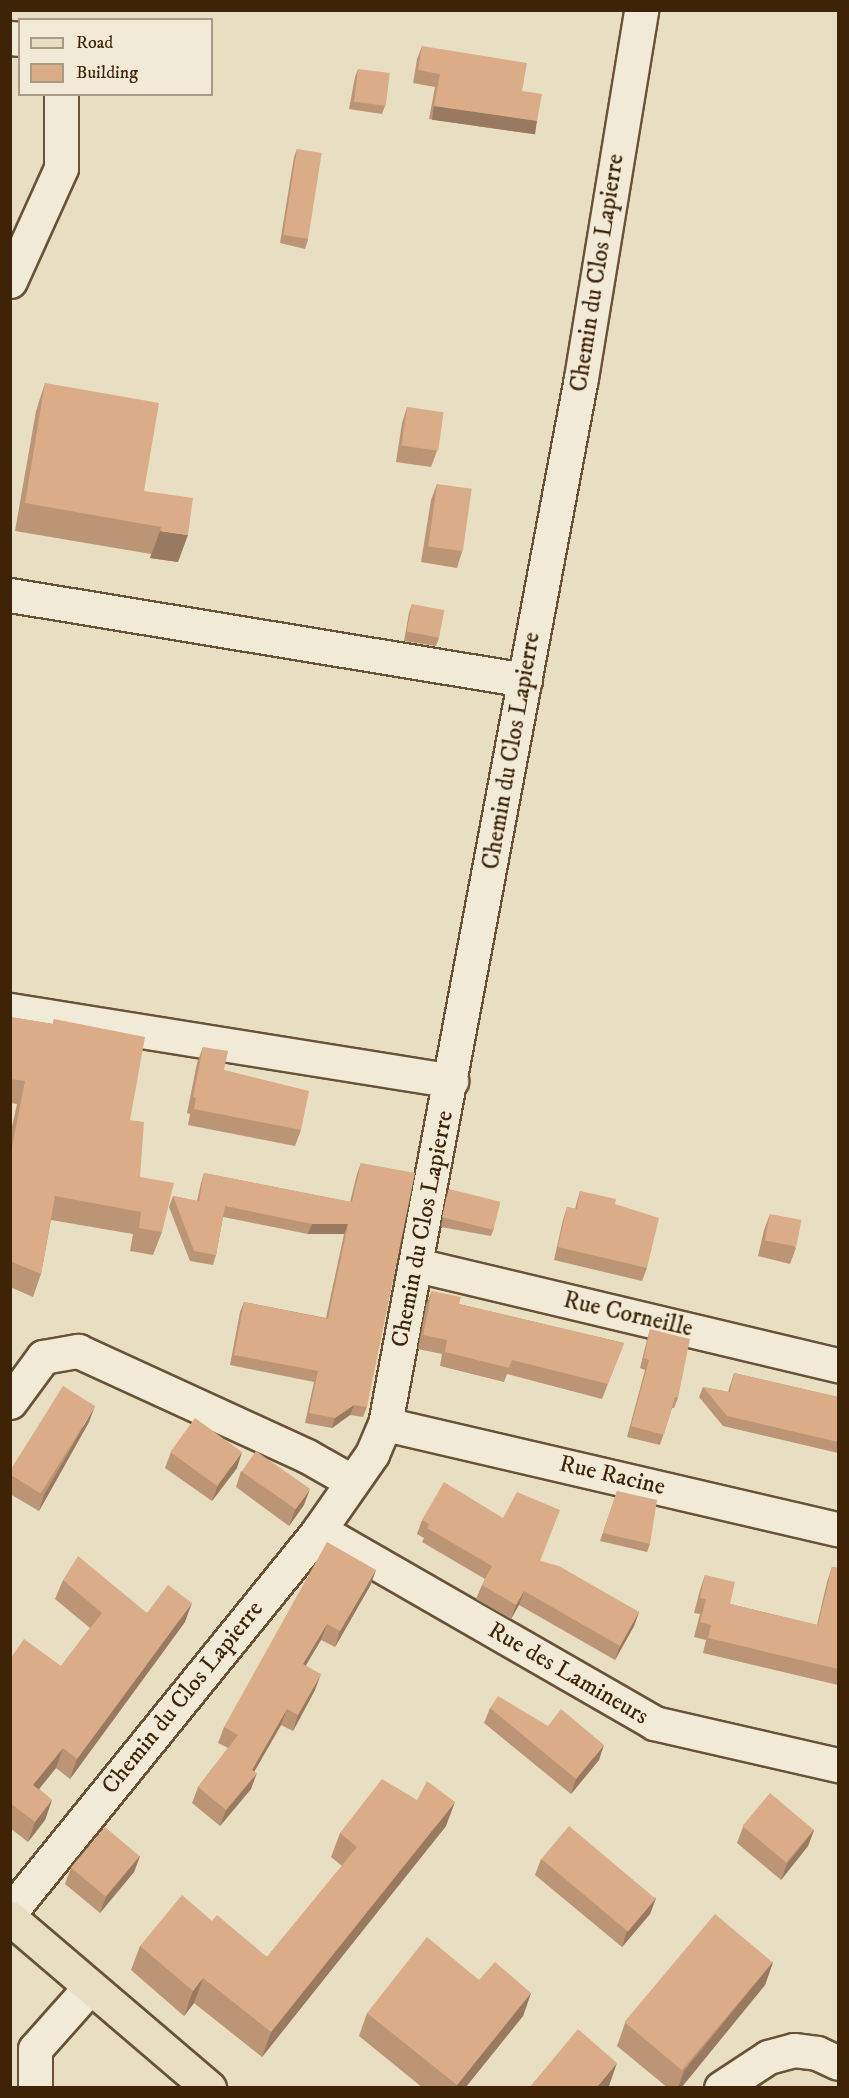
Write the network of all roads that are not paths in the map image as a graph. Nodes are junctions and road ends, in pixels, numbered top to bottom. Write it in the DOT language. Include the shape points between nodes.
graph roads {
  1 [pos="641,10"];
  2 [pos="61,96"];
  3 [pos="10,281"];
  4 [pos="10,595"];
  5 [pos="525,680"];
  6 [pos="10,1010"];
  7 [pos="451,1082"];
  8 [pos="417,1265"];
  9 [pos="838,1365"];
  10 [pos="10,1402"];
  11 [pos="385,1424"];
  12 [pos="351,1481"];
  13 [pos="838,1529"];
  14 [pos="319,1530"];
  15 [pos="838,1765"];
  16 [pos="10,1912"];
  17 [pos="10,1918"];
  18 [pos="90,1987"];
  19 [pos="838,2063"];
  20 [pos="35,2088"];
  21 [pos="209,2088"];
  22 [pos="721,2088"];
  1 -- 5 [label="street, Chemin du Clos Lapierre" via="581,378"];
  2 -- 3 [label="street" via="61,168"];
  4 -- 5 [label="street"];
  5 -- 7 [label="street, Chemin du Clos Lapierre"];
  6 -- 7 [label="street"];
  7 -- 8 [label="street, Chemin du Clos Lapierre"];
  8 -- 9 [label="street, Rue Corneille"];
  8 -- 11 [label="street, Chemin du Clos Lapierre"];
  10 -- 12 [label="street" via="43,1357 78,1351 307,1455"];
  11 -- 12 [label="street, Chemin du Clos Lapierre" via="372,1454"];
  11 -- 13 [label="street, Rue Racine"];
  12 -- 14 [label="street, Chemin du Clos Lapierre"];
  14 -- 15 [label="street, Rue des Lamineurs" via="654,1723"];
  14 -- 16 [label="street, Chemin du Clos Lapierre"];
  17 -- 18 [label="main road"];
  18 -- 20 [label="street" via="35,2049"];
  18 -- 21 [label="main road"];
  19 -- 22 [label="street" via="817,2053 794,2050 768,2057"];
}
